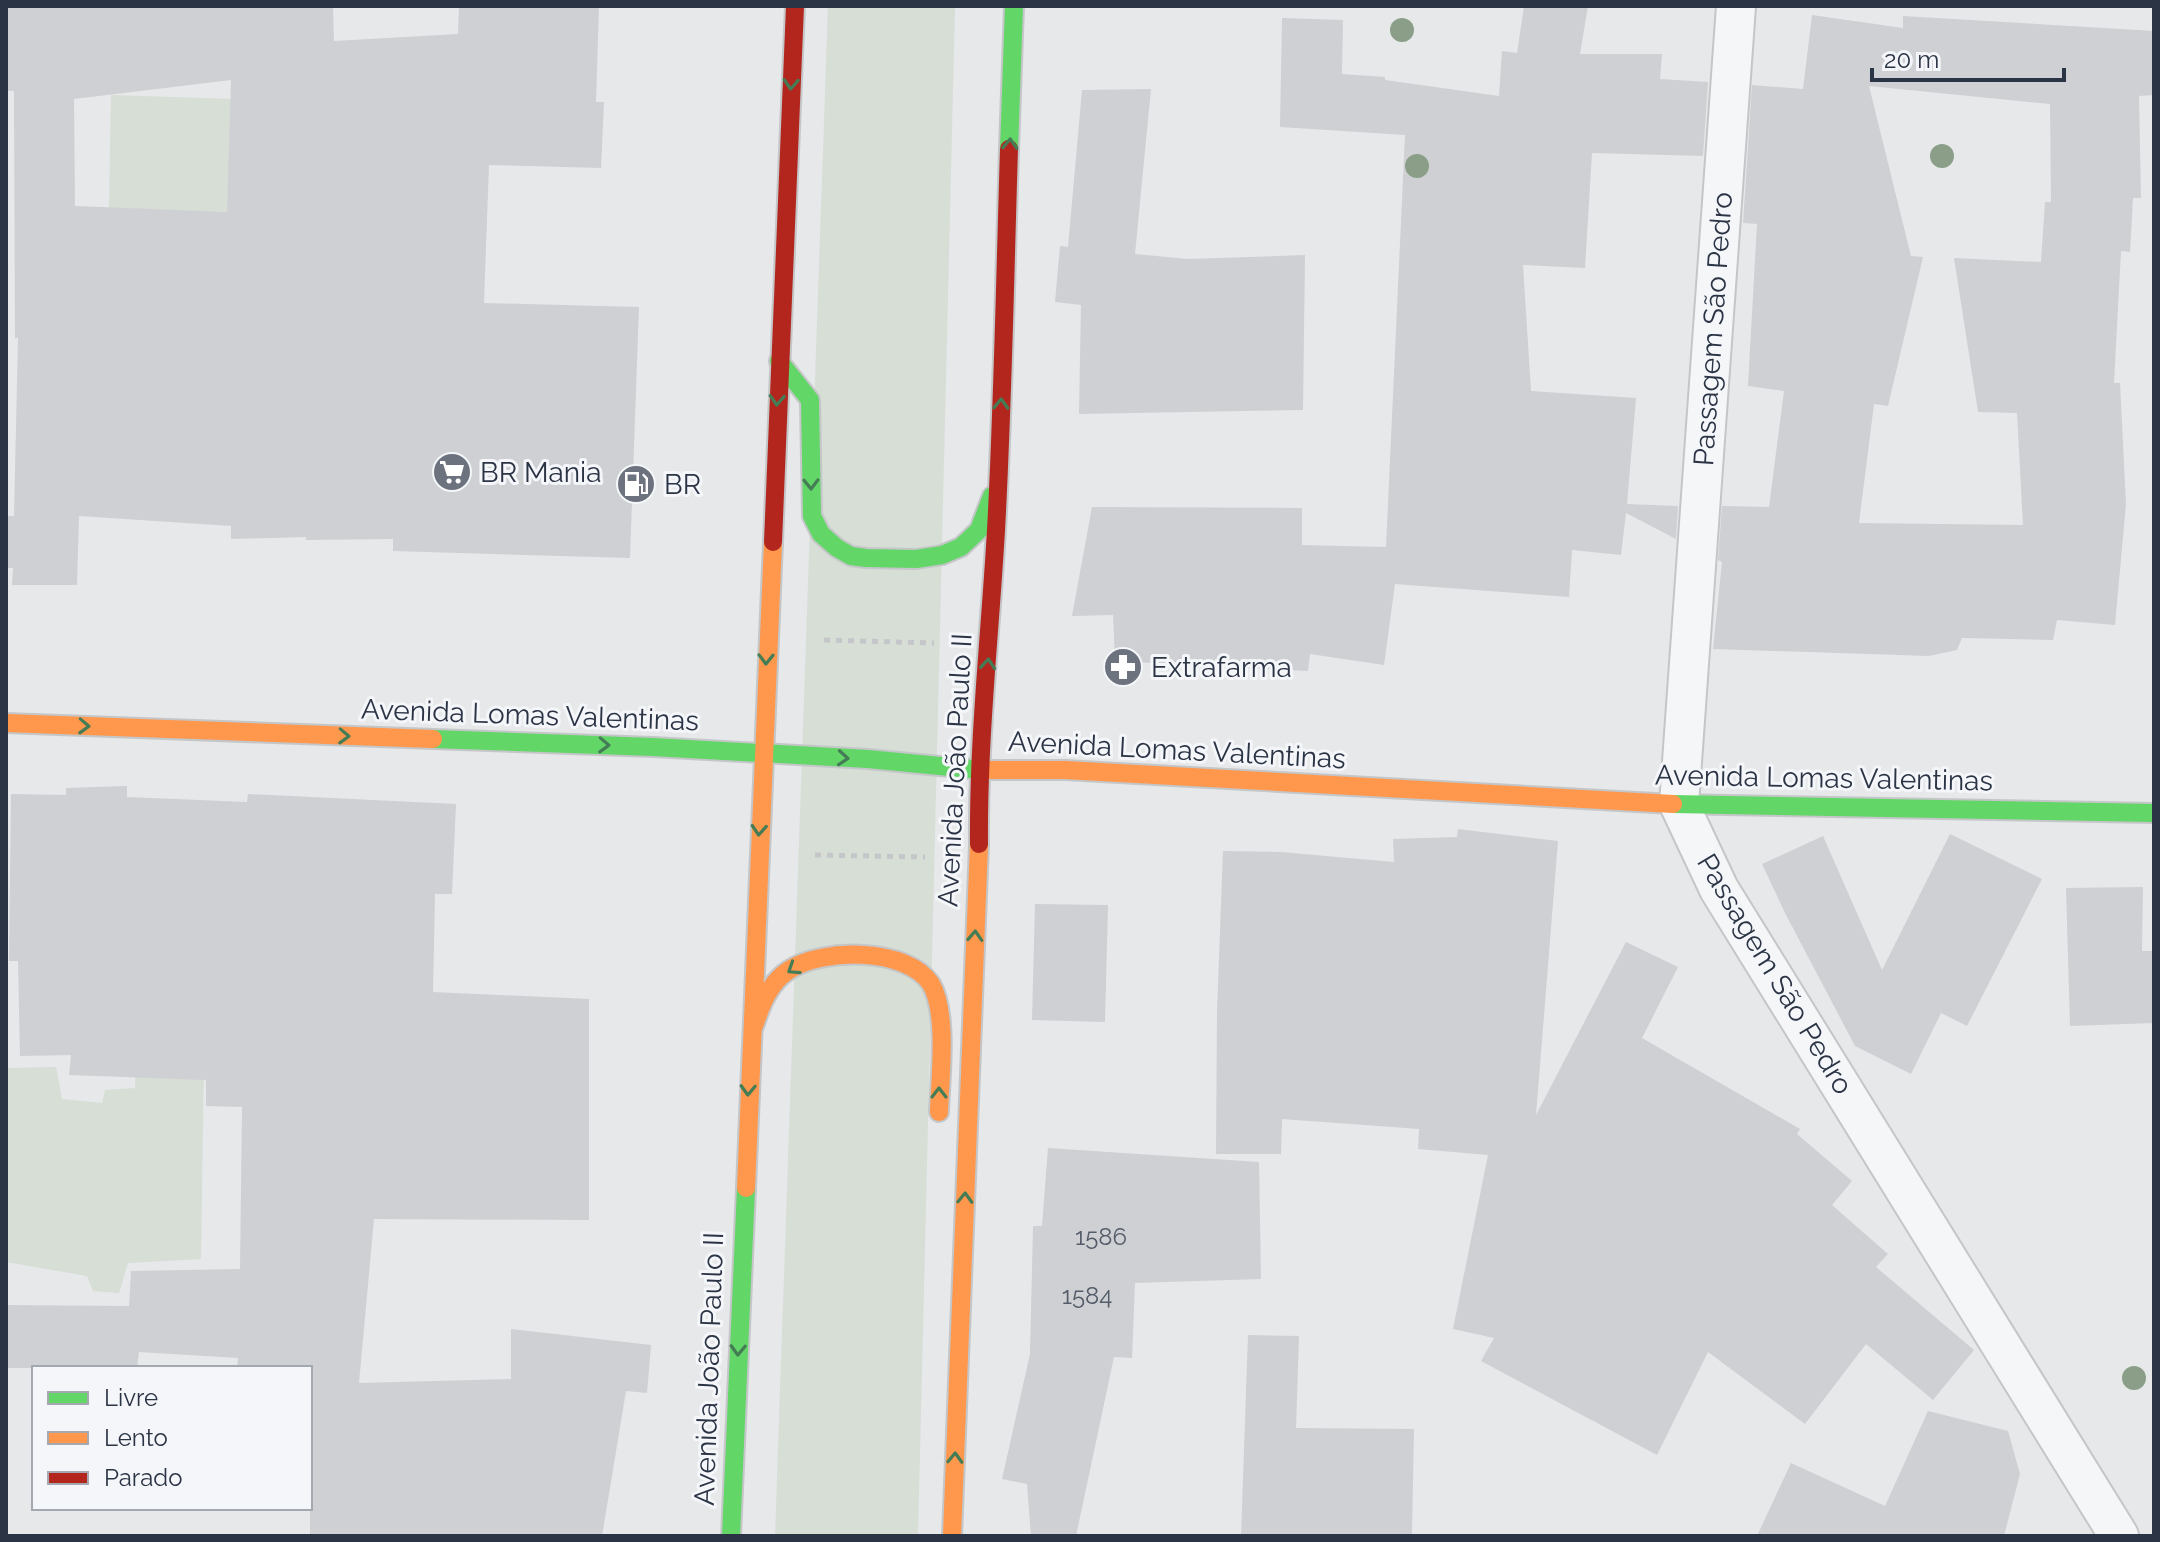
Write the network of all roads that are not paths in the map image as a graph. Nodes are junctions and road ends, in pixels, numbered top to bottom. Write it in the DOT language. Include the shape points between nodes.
graph roads {
  1 [pos="795,6"];
  2 [pos="1014,6"];
  3 [pos="1736,6"];
  4 [pos="779,361"];
  5 [pos="999,472"];
  6 [pos="6,723"];
  7 [pos="765,753"];
  8 [pos="978,770"];
  9 [pos="1679,804"];
  10 [pos="2154,813"];
  11 [pos="750,1038"];
  12 [pos="966,1164"];
  13 [pos="731,1536"];
  14 [pos="952,1536"];
  15 [pos="2119,1536"];
  1 -- 4 [label="main road, Avenida João Paulo II, one-way"];
  5 -- 2 [label="main road, Avenida João Paulo II, one-way"];
  3 -- 9 [label="lane, Passagem São Pedro"];
  4 -- 5 [label="main road, one-way" via="810,400 812,516 821,534 851,556 916,559 961,547 988,513"];
  4 -- 7 [label="main road, Avenida João Paulo II, one-way"];
  8 -- 5 [label="main road, Avenida João Paulo II, one-way"];
  6 -- 7 [label="main road, Avenida Lomas Valentinas, one-way"];
  7 -- 8 [label="main road, Avenida Lomas Valentinas, one-way"];
  7 -- 11 [label="main road, Avenida João Paulo II, one-way"];
  8 -- 9 [label="main road, Avenida Lomas Valentinas" via="1065,770"];
  12 -- 8 [label="main road, Avenida João Paulo II, one-way"];
  9 -- 10 [label="main road, Avenida Lomas Valentinas"];
  9 -- 15 [label="lane, Passagem São Pedro" via="1719,889"];
  12 -- 11 [label="main road, one-way" via="939,1117 938,1001 930,982 899,960 835,956 790,968 771,985"];
  11 -- 13 [label="main road, Avenida João Paulo II, one-way"];
  14 -- 12 [label="main road, Avenida João Paulo II, one-way"];
}
